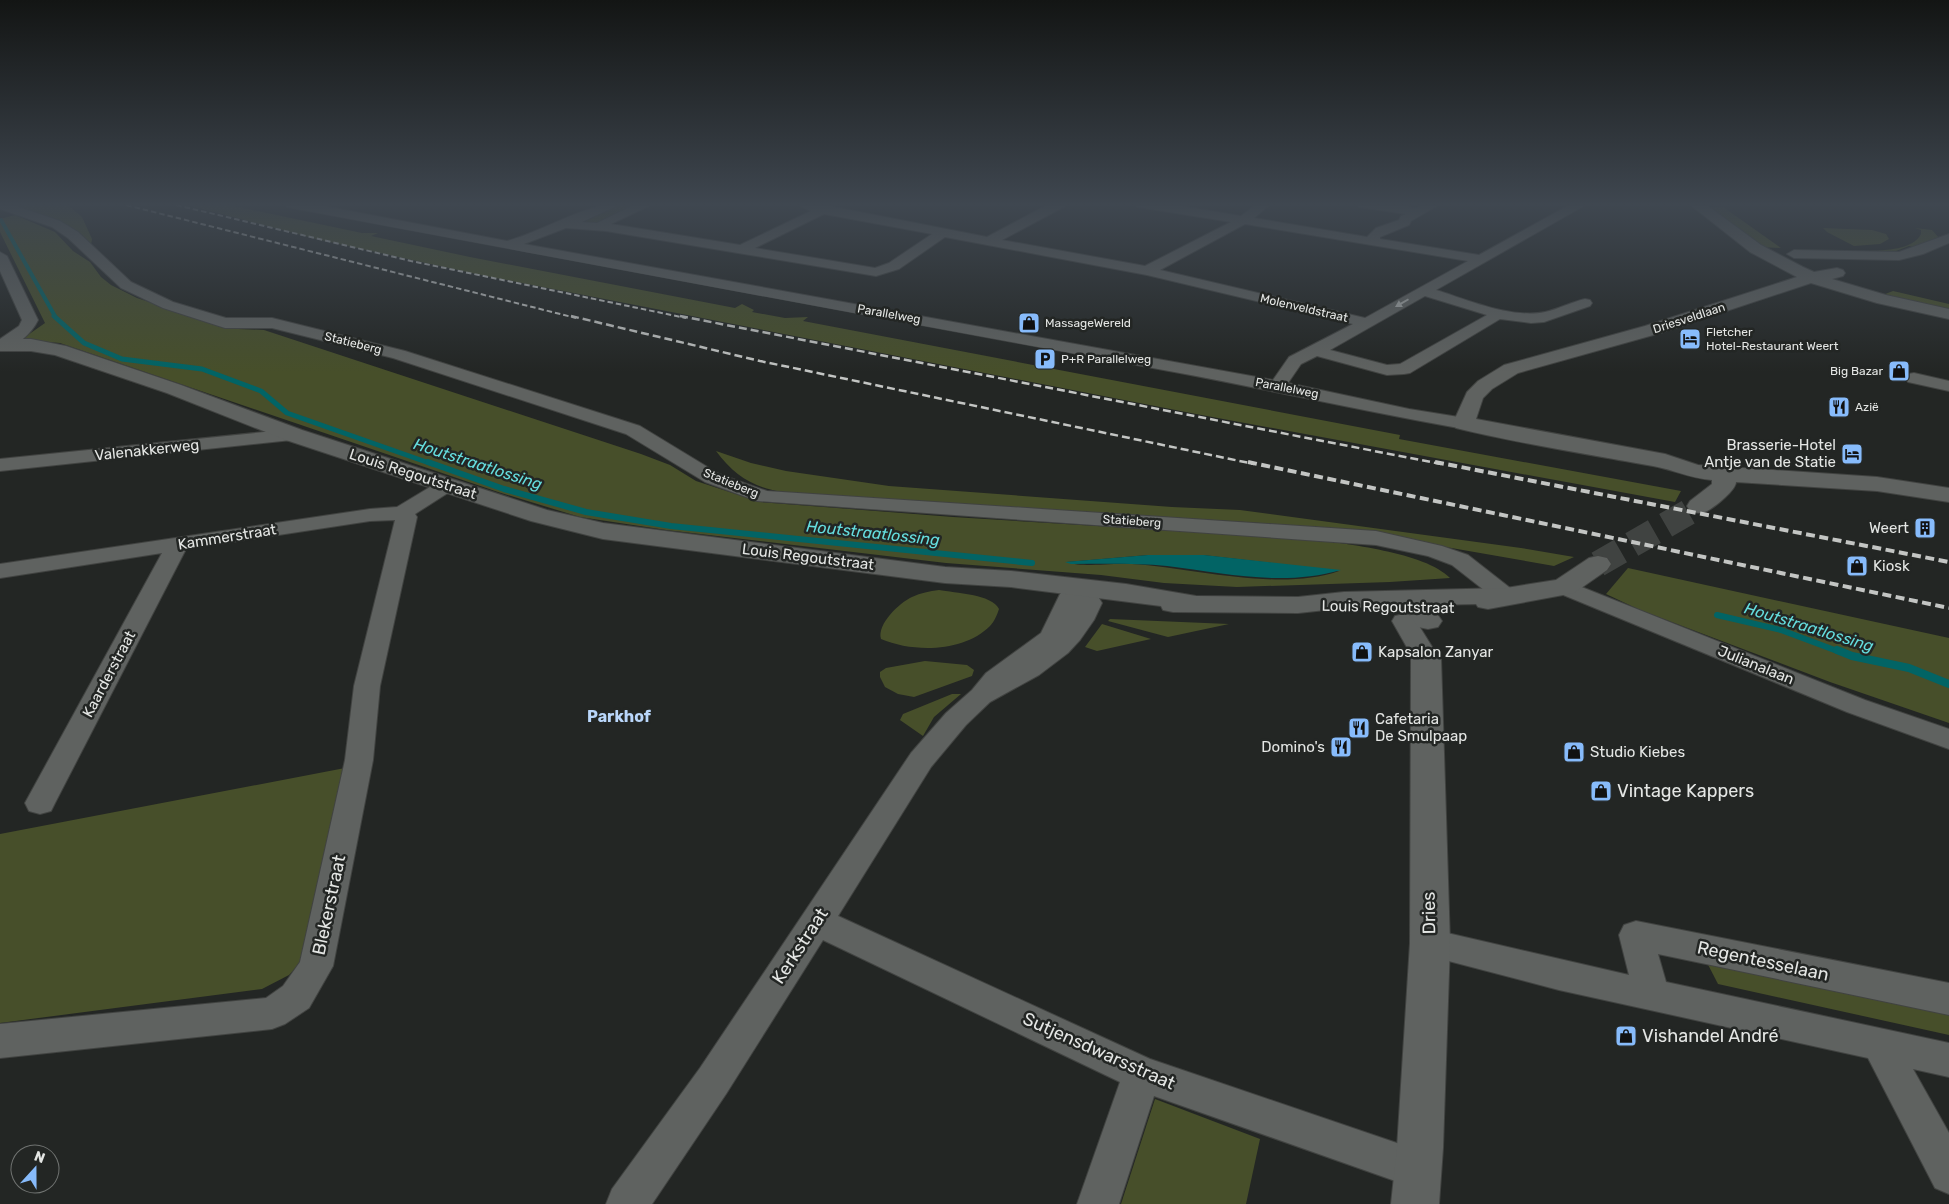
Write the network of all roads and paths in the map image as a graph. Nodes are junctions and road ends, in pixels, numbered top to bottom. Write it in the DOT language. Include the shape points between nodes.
graph roads {
  1 [pos="1,259"];
  2 [pos="99,259"];
  3 [pos="585,259"];
  4 [pos="802,259"];
  5 [pos="903,259"];
  6 [pos="1085,259"];
  7 [pos="1169,259"];
  8 [pos="1479,259"];
  9 [pos="1775,259"];
  10 [pos="1806,259"];
  11 [pos="1147,271"];
  12 [pos="1837,273"];
  13 [pos="1812,277"];
  14 [pos="1423,291"];
  15 [pos="1584,303"];
  16 [pos="1949,303"];
  17 [pos="1496,312"];
  18 [pos="1949,314"];
  19 [pos="1367,323"];
  20 [pos="1,345"];
  21 [pos="1316,351"];
  22 [pos="1541,362"];
  23 [pos="1914,378"];
  24 [pos="1278,386"];
  25 [pos="1949,386"];
  26 [pos="1464,423"];
  27 [pos="1490,428"];
  28 [pos="294,435"];
  29 [pos="0,465"];
  30 [pos="1695,472"];
  31 [pos="1724,474"];
  32 [pos="447,484"];
  33 [pos="1949,495"];
  34 [pos="402,513"];
  35 [pos="177,545"];
  36 [pos="1598,564"];
  37 [pos="0,572"];
  38 [pos="1564,587"];
  39 [pos="1506,596"];
  40 [pos="1080,597"];
  41 [pos="1410,612"];
  42 [pos="1426,658"];
  43 [pos="1949,740"];
  44 [pos="40,803"];
  45 [pos="816,921"];
  46 [pos="1430,943"];
  47 [pos="1651,994"];
  48 [pos="1949,999"];
  49 [pos="0,1041"];
  50 [pos="1880,1044"];
  51 [pos="1949,1060"];
  52 [pos="1142,1074"];
  53 [pos="1949,1174"];
  54 [pos="1417,1186"];
  55 [pos="627,1204"];
  56 [pos="1098,1204"];
  1 -- 20 [label="street, Louis Regoutstraat" via="30,320 26,329"];
  2 -- 39 [label="street, Statieberg" via="126,285 168,305 225,323 272,323 399,354 632,430 712,478 764,497 1376,538 1460,560"];
  3 -- 24 [label="street, Parallelweg"];
  4 -- 5 [label="street" via="876,272 886,270"];
  6 -- 11 [label="street, Molenveldstraat"];
  7 -- 11 [label="street"];
  8 -- 14 [label="street"];
  9 -- 13 [label="street"];
  10 -- 12 [label="street"];
  11 -- 19 [label="street, Molenveldstraat"];
  12 -- 13 [label="street, Driesveldlaan"];
  12 -- 16 [label="street"];
  13 -- 18 [label="street" via="1860,293"];
  13 -- 22 [label="street, Driesveldlaan" via="1689,319"];
  14 -- 17 [label="street"];
  14 -- 19 [label="street, one-way"];
  15 -- 17 [label="street" via="1543,318 1513,317"];
  17 -- 21 [label="street" via="1493,318 1404,369 1386,370"];
  19 -- 21 [label="street"];
  20 -- 28 [label="street, Louis Regoutstraat" via="31,345 59,350"];
  21 -- 24 [label="street" via="1288,365"];
  22 -- 26 [label="street, Driesveldlaan" via="1511,369 1485,385 1474,396"];
  22 -- 27 [label="street, Driesveldlaan" via="1506,385 1497,395"];
  23 -- 25 [label="street"];
  24 -- 26 [label="street, Parallelweg"];
  26 -- 27 [label="street, Parallelweg"];
  27 -- 30 [label="street, Parallelweg" via="1664,461"];
  27 -- 31 [label="street, Parallelweg" via="1535,431 1677,456 1709,464"];
  28 -- 29 [label="street, Valenakkerweg"];
  28 -- 32 [label="street, Louis Regoutstraat"];
  30 -- 31 [label="street, Parallelweg"];
  30 -- 31 [label="street" via="1705,483 1705,502 1724,486"];
  31 -- 33 [label="street" via="1877,484"];
  32 -- 34 [label="street, Kammerstraat"];
  32 -- 40 [label="street, Louis Regoutstraat" via="540,516 603,531 945,574"];
  34 -- 35 [label="street, Kammerstraat" via="370,515"];
  34 -- 49 [label="street, Blekerstraat" via="406,516 367,686 360,760 316,966 296,997 272,1014"];
  35 -- 37 [label="street, Kammerstraat"];
  35 -- 44 [label="street, Kaarderstraat"];
  36 -- 38 [label="street, Louis Regoutstraat"];
  38 -- 39 [label="street, Louis Regoutstraat"];
  38 -- 43 [label="street, Julianalaan" via="1856,706"];
  39 -- 41 [label="street, Louis Regoutstraat" via="1464,609"];
  40 -- 41 [label="street, Louis Regoutstraat" via="1120,605 1298,605"];
  40 -- 45 [label="street, Kerkstraat" via="1086,613 1064,644 1049,657 981,696 956,719 921,760"];
  41 -- 42 [label="street, Dries" via="1430,637"];
  42 -- 46 [label="street, Dries"];
  45 -- 52 [label="street, Sutjensdwarsstraat"];
  45 -- 55 [label="street, Kerkstraat" via="713,1081"];
  46 -- 47 [label="street" via="1531,970"];
  46 -- 54 [label="street, Dries"];
  47 -- 48 [label="street, Regentesselaan" via="1636,935"];
  47 -- 50 [label="street"];
  50 -- 51 [label="street"];
  50 -- 53 [label="street"];
  52 -- 54 [label="street, Sutjensdwarsstraat"];
  52 -- 56 [label="street"];
}
